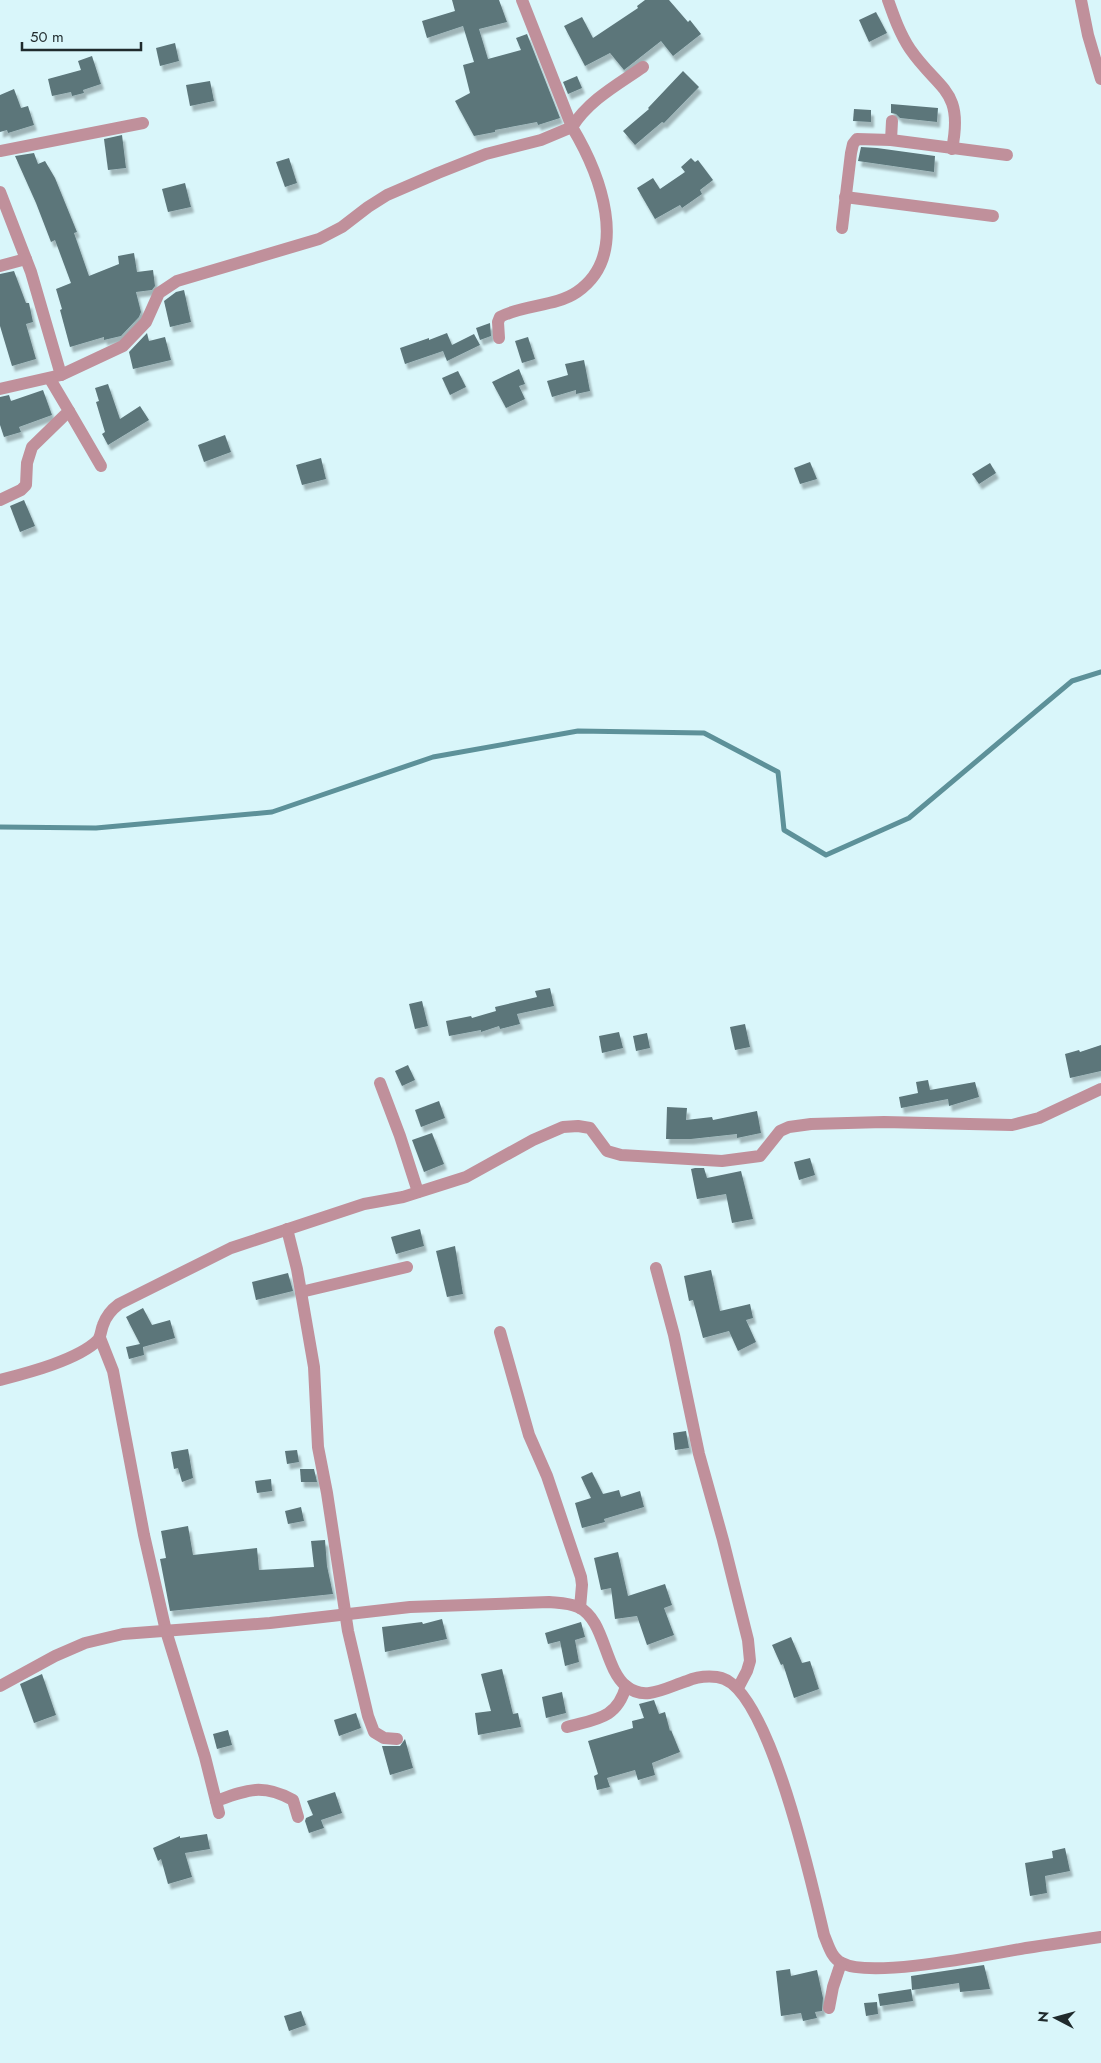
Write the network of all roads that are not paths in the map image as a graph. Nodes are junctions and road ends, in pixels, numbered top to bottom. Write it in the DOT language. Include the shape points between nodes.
graph roads {
  1 [pos="522,0"];
  2 [pos="888,0"];
  3 [pos="1081,0"];
  4 [pos="643,67"];
  5 [pos="1101,79"];
  6 [pos="892,120"];
  7 [pos="143,123"];
  8 [pos="572,127"];
  9 [pos="891,140"];
  10 [pos="952,149"];
  11 [pos="0,151"];
  12 [pos="1007,155"];
  13 [pos="0,192"];
  14 [pos="845,197"];
  15 [pos="994,216"];
  16 [pos="842,228"];
  17 [pos="26,258"];
  18 [pos="0,266"];
  19 [pos="499,338"];
  20 [pos="55,377"];
  21 [pos="0,389"];
  22 [pos="69,411"];
  23 [pos="101,466"];
  24 [pos="0,500"];
  25 [pos="380,1083"];
  26 [pos="1101,1089"];
  27 [pos="418,1192"];
  28 [pos="287,1229"];
  29 [pos="407,1267"];
  30 [pos="656,1268"];
  31 [pos="301,1292"];
  32 [pos="500,1332"];
  33 [pos="100,1338"];
  34 [pos="0,1380"];
  35 [pos="580,1608"];
  36 [pos="345,1615"];
  37 [pos="166,1631"];
  38 [pos="0,1686"];
  39 [pos="626,1686"];
  40 [pos="738,1688"];
  41 [pos="567,1726"];
  42 [pos="397,1739"];
  43 [pos="298,1817"];
  44 [pos="1101,1937"];
  45 [pos="841,1963"];
  46 [pos="829,2008"];
  1 -- 8 [label="street"];
  2 -- 10 [label="street" via="902,37 949,95 956,122"];
  3 -- 5 [label="street"];
  4 -- 8 [label="street" via="592,102"];
  6 -- 9 [label="street"];
  7 -- 11 [label="street"];
  8 -- 19 [label="street" via="588,157 604,205 607,227 603,260 576,292 500,317"];
  8 -- 20 [label="street" via="541,140 486,154 387,195 342,228 319,239 177,281 159,293 146,322 123,346"];
  9 -- 10 [label="street"];
  9 -- 14 [label="street" via="861,138 854,142"];
  10 -- 12 [label="street"];
  13 -- 17 [label="street"];
  14 -- 15 [label="street"];
  14 -- 16 [label="street"];
  17 -- 18 [label="street"];
  17 -- 20 [label="street"];
  20 -- 21 [label="street"];
  20 -- 22 [label="street"];
  22 -- 23 [label="street"];
  22 -- 24 [label="street" via="32,447 26,485"];
  25 -- 27 [label="street"];
  26 -- 27 [label="street" via="1039,1118 1012,1125 884,1122 789,1127 780,1131 760,1156 734,1161 621,1155 607,1151 590,1128 563,1128 533,1140 466,1177"];
  27 -- 28 [label="street" via="364,1204"];
  28 -- 31 [label="street"];
  28 -- 33 [label="street" via="225,1251 119,1304 106,1318"];
  29 -- 31 [label="street"];
  30 -- 40 [label="street" via="699,1454 748,1640 750,1661"];
  31 -- 36 [label="street" via="314,1367 318,1446"];
  32 -- 35 [label="street" via="528,1435 547,1476 581,1577"];
  33 -- 34 [label="street" via="59,1361"];
  33 -- 37 [label="street" via="113,1370"];
  35 -- 36 [label="street" via="549,1602 513,1603 410,1607"];
  35 -- 39 [label="street" via="592,1620 618,1676"];
  36 -- 37 [label="street"];
  36 -- 42 [label="street" via="371,1726 378,1735"];
  37 -- 38 [label="street" via="124,1634 85,1643"];
  37 -- 43 [label="street" via="217,1807 251,1789 271,1791 293,1800"];
  39 -- 40 [label="street" via="643,1694 655,1693 688,1680 718,1677"];
  39 -- 41 [label="street" via="620,1704 606,1716"];
  40 -- 45 [label="street" via="771,1750 792,1812 824,1935 832,1953"];
  44 -- 45 [label="street" via="888,1968"];
  45 -- 46 [label="street"];
}
